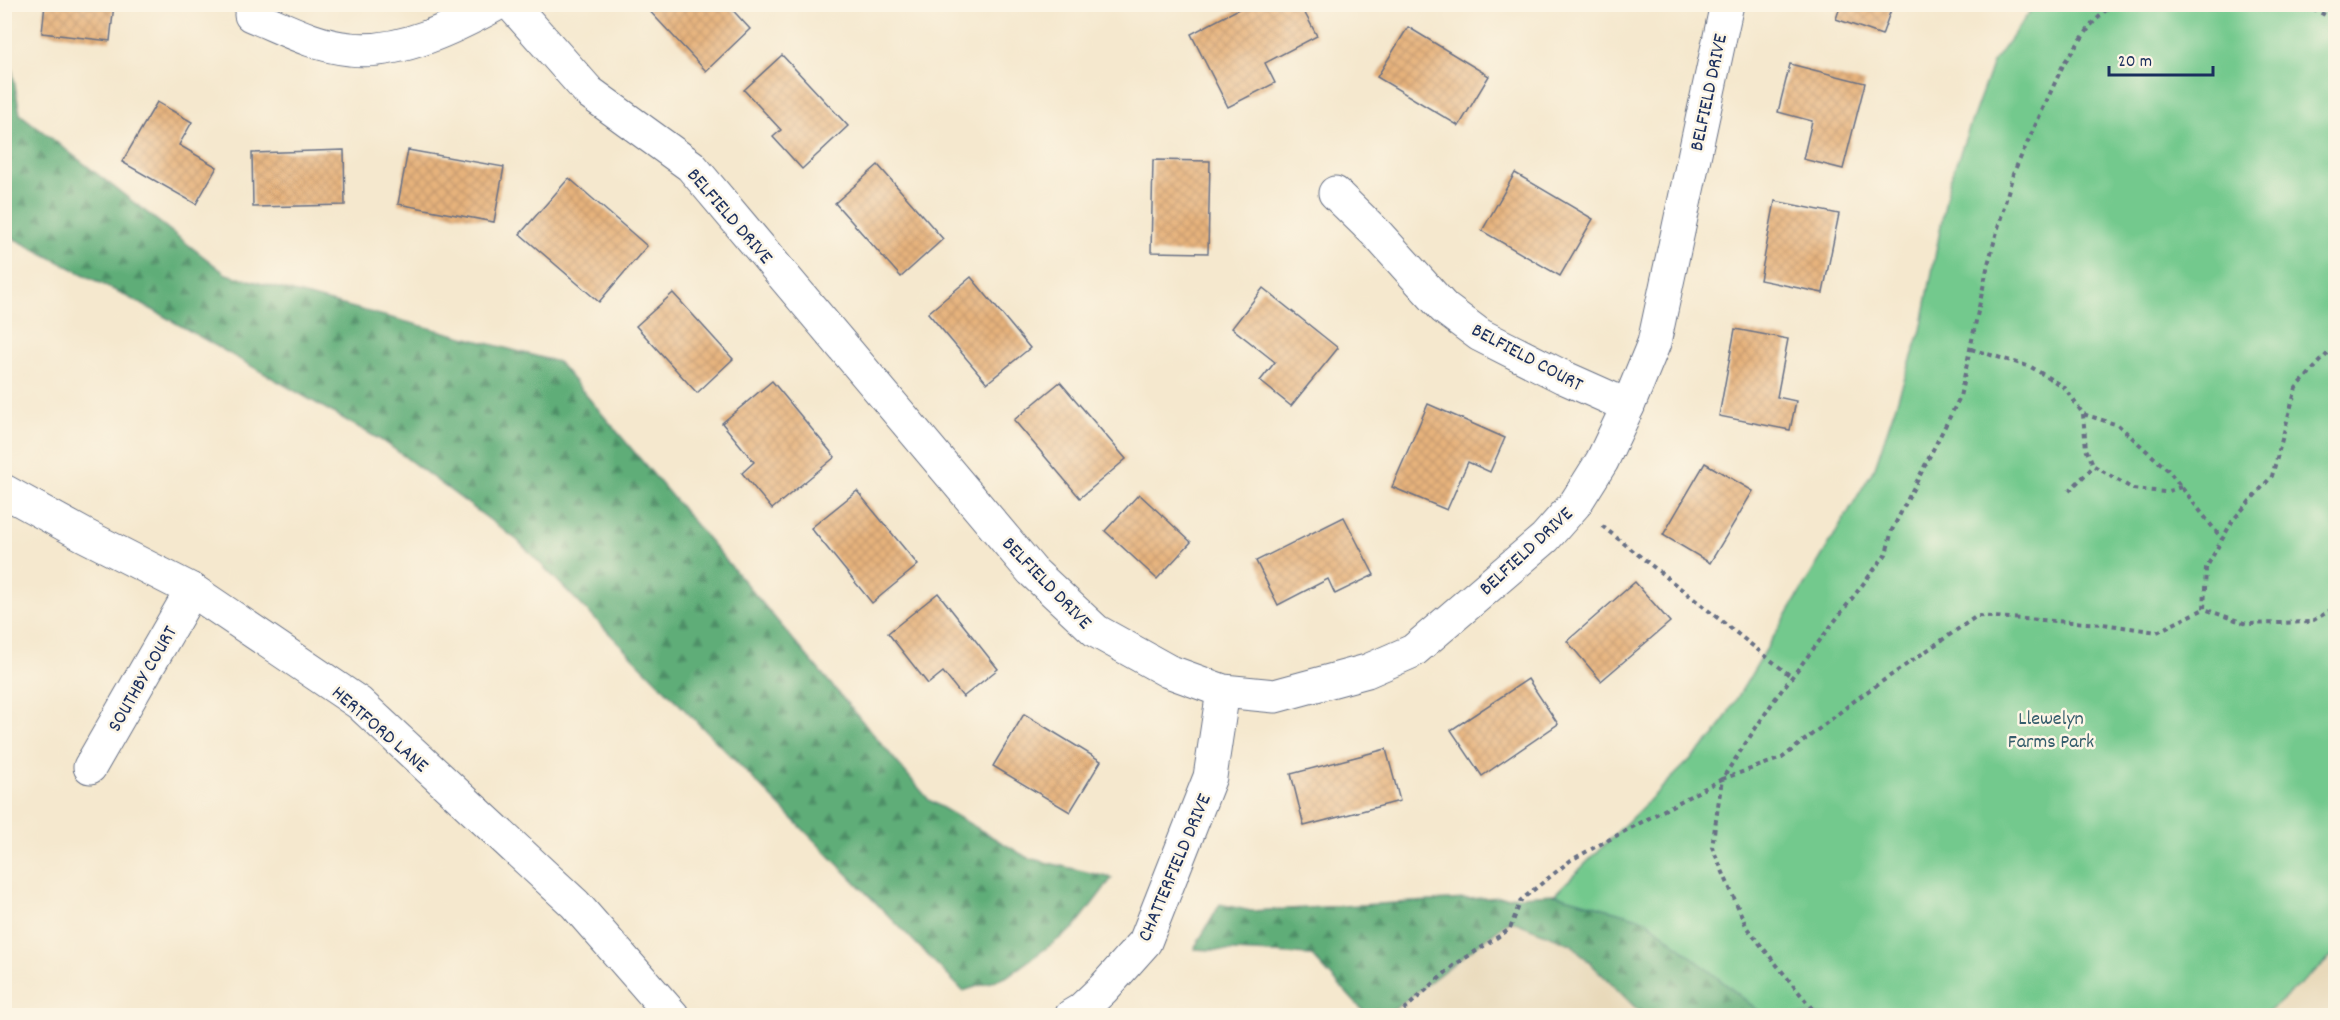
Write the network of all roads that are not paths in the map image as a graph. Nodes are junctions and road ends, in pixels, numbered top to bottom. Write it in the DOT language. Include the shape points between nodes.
graph roads {
  1 [pos="497,4"];
  2 [pos="511,4"];
  3 [pos="1726,4"];
  4 [pos="251,15"];
  5 [pos="1335,193"];
  6 [pos="1628,406"];
  7 [pos="4,491"];
  8 [pos="192,590"];
  9 [pos="1223,691"];
  10 [pos="90,767"];
  11 [pos="1079,1014"];
  12 [pos="673,1016"];
  1 -- 4 [label="street" via="457,26 387,49 350,49 313,41"];
  2 -- 9 [label="street, BELFIELD DRIVE" via="589,92 691,166 1032,570 1096,631 1168,671"];
  3 -- 6 [label="street, BELFIELD DRIVE" via="1654,343"];
  5 -- 6 [label="street, BELFIELD COURT" via="1444,308 1480,335"];
  6 -- 9 [label="street, BELFIELD DRIVE" via="1602,461 1575,504 1545,538 1413,651 1367,671 1275,696"];
  7 -- 8 [label="street, HERTFORD LANE"];
  8 -- 10 [label="street, SOUTHBY COURT"];
  8 -- 12 [label="street, HERTFORD LANE" via="359,703 575,904"];
  9 -- 11 [label="street, CHATTERFIELD DRIVE" via="1210,777 1145,942"];
}
